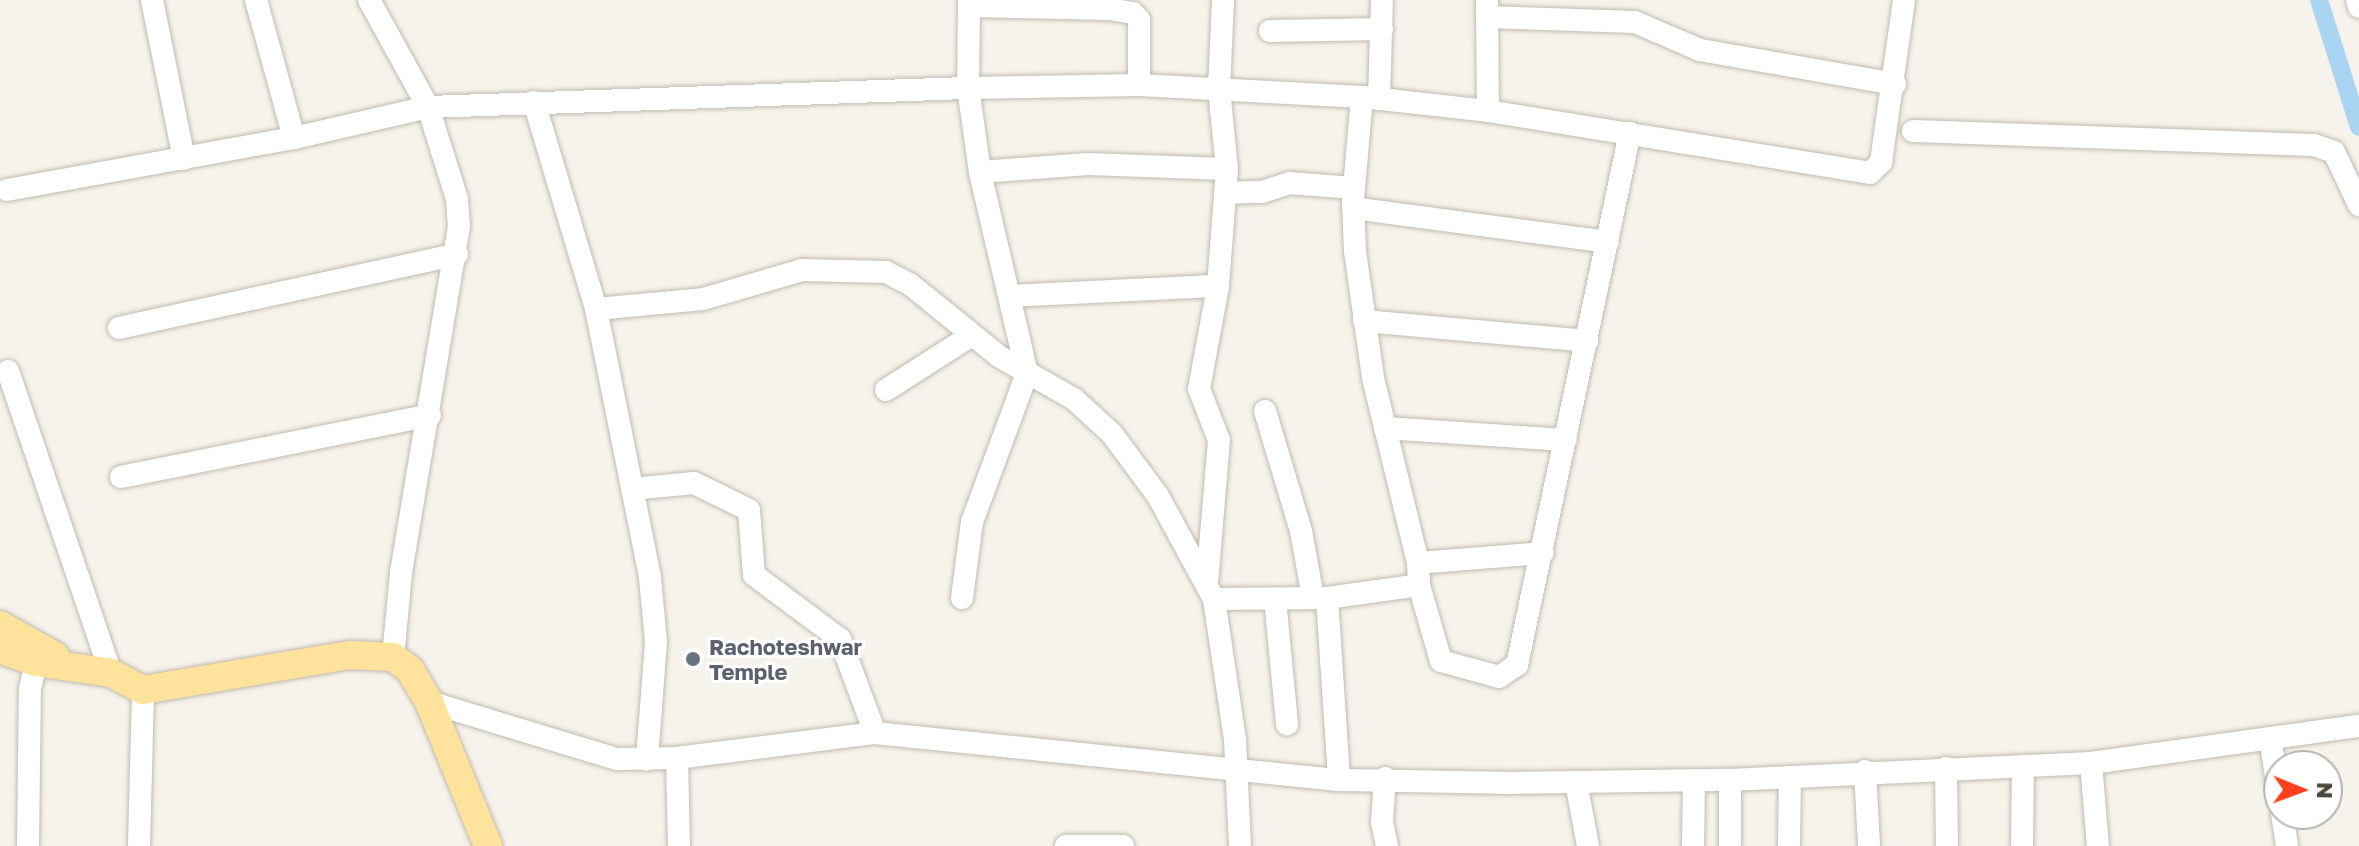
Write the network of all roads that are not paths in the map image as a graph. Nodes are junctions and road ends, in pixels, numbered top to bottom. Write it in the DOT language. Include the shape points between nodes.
graph roads {
  1 [pos="152,0"];
  2 [pos="256,0"];
  3 [pos="369,0"];
  4 [pos="1223,0"];
  5 [pos="1382,0"];
  6 [pos="1904,0"];
  7 [pos="2357,0"];
  8 [pos="969,3"];
  9 [pos="1110,4"];
  10 [pos="2359,7"];
  11 [pos="1487,9"];
  12 [pos="1382,29"];
  13 [pos="1270,31"];
  14 [pos="1895,84"];
  15 [pos="1139,85"];
  16 [pos="968,88"];
  17 [pos="1219,89"];
  18 [pos="1371,98"];
  19 [pos="534,102"];
  20 [pos="428,107"];
  21 [pos="1488,111"];
  22 [pos="1913,131"];
  23 [pos="1630,133"];
  24 [pos="294,138"];
  25 [pos="184,159"];
  26 [pos="1227,169"];
  27 [pos="980,172"];
  28 [pos="7,190"];
  29 [pos="1225,193"];
  30 [pos="1354,198"];
  31 [pos="2359,205"];
  32 [pos="1608,242"];
  33 [pos="457,254"];
  34 [pos="1218,286"];
  35 [pos="1010,296"];
  36 [pos="596,309"];
  37 [pos="1364,321"];
  38 [pos="119,328"];
  39 [pos="972,335"];
  40 [pos="1587,341"];
  41 [pos="8,371"];
  42 [pos="1027,373"];
  43 [pos="886,390"];
  44 [pos="1265,411"];
  45 [pos="430,415"];
  46 [pos="1385,428"];
  47 [pos="1566,440"];
  48 [pos="121,477"];
  49 [pos="632,489"];
  50 [pos="1543,553"];
  51 [pos="1418,563"];
  52 [pos="1419,585"];
  53 [pos="1210,591"];
  54 [pos="962,598"];
  55 [pos="1320,598"];
  56 [pos="1275,599"];
  57 [pos="0,625"];
  58 [pos="0,649"];
  59 [pos="393,657"];
  60 [pos="49,662"];
  61 [pos="111,673"];
  62 [pos="143,690"];
  63 [pos="429,702"];
  64 [pos="1287,724"];
  65 [pos="2359,726"];
  66 [pos="875,733"];
  67 [pos="2270,738"];
  68 [pos="2272,750"];
  69 [pos="677,758"];
  70 [pos="647,760"];
  71 [pos="2091,763"];
  72 [pos="2023,766"];
  73 [pos="1946,768"];
  74 [pos="1238,770"];
  75 [pos="1865,771"];
  76 [pos="1790,777"];
  77 [pos="1385,778"];
  78 [pos="1339,780"];
  79 [pos="1694,780"];
  80 [pos="1730,780"];
  81 [pos="1576,782"];
  82 [pos="28,846"];
  83 [pos="139,846"];
  84 [pos="488,846"];
  85 [pos="679,846"];
  86 [pos="1066,846"];
  87 [pos="1123,846"];
  88 [pos="1240,846"];
  89 [pos="1387,846"];
  90 [pos="1588,846"];
  91 [pos="1693,846"];
  92 [pos="1730,846"];
  93 [pos="1789,846"];
  94 [pos="1869,846"];
  95 [pos="1947,846"];
  96 [pos="2022,846"];
  97 [pos="2098,846"];
  1 -- 25 [label="street"];
  2 -- 24 [label="street"];
  3 -- 20 [label="street"];
  4 -- 17 [label="street"];
  5 -- 12 [label="street"];
  6 -- 14 [label="street"];
  7 -- 10 [label="street"];
  8 -- 9 [label="street"];
  8 -- 16 [label="street"];
  9 -- 15 [label="street" via="1139,20"];
  11 -- 14 [label="street" via="1635,22 1700,50"];
  11 -- 21 [label="street"];
  12 -- 13 [label="street"];
  12 -- 18 [label="street"];
  14 -- 23 [label="street" via="1881,162 1870,173"];
  15 -- 16 [label="street"];
  15 -- 17 [label="street"];
  16 -- 19 [label="street"];
  16 -- 27 [label="street"];
  17 -- 18 [label="street"];
  17 -- 26 [label="street"];
  18 -- 21 [label="street"];
  18 -- 30 [label="street"];
  19 -- 20 [label="street"];
  19 -- 36 [label="street"];
  20 -- 24 [label="street"];
  20 -- 33 [label="street" via="457,199"];
  21 -- 23 [label="street"];
  22 -- 31 [label="street" via="2314,145 2334,152"];
  23 -- 32 [label="street"];
  24 -- 25 [label="street"];
  25 -- 28 [label="street"];
  26 -- 27 [label="street" via="1088,164"];
  26 -- 29 [label="street"];
  27 -- 35 [label="street"];
  29 -- 30 [label="street" via="1262,192 1289,183"];
  29 -- 34 [label="street"];
  30 -- 32 [label="street"];
  30 -- 37 [label="street"];
  32 -- 40 [label="street"];
  33 -- 38 [label="street"];
  33 -- 45 [label="street"];
  34 -- 35 [label="street"];
  34 -- 53 [label="street" via="1199,389 1219,440"];
  35 -- 42 [label="street"];
  36 -- 39 [label="street" via="703,299 802,270 832,268 886,272 911,285"];
  36 -- 49 [label="street"];
  37 -- 40 [label="street"];
  37 -- 46 [label="street"];
  39 -- 42 [label="street"];
  39 -- 43 [label="street"];
  40 -- 47 [label="street"];
  41 -- 61 [label="street"];
  42 -- 53 [label="street" via="1074,399 1112,434 1158,496"];
  42 -- 54 [label="street" via="972,522"];
  44 -- 55 [label="street"];
  45 -- 48 [label="street"];
  45 -- 59 [label="street" via="401,573"];
  46 -- 47 [label="street"];
  46 -- 51 [label="street"];
  47 -- 50 [label="street"];
  49 -- 66 [label="street" via="694,483 749,510 754,575 840,639"];
  49 -- 70 [label="street" via="655,609"];
  50 -- 51 [label="street"];
  50 -- 52 [label="street" via="1517,665 1499,677 1441,661"];
  51 -- 52 [label="street"];
  52 -- 55 [label="street"];
  53 -- 56 [label="street"];
  53 -- 74 [label="street"];
  55 -- 56 [label="street"];
  55 -- 78 [label="street"];
  56 -- 64 [label="street"];
  57 -- 60 [label="main road" via="45,646"];
  58 -- 60 [label="main road"];
  59 -- 62 [label="main road" via="351,655"];
  59 -- 63 [label="main road" via="410,670"];
  60 -- 61 [label="main road"];
  60 -- 82 [label="street" via="30,689"];
  61 -- 62 [label="main road"];
  62 -- 83 [label="street"];
  63 -- 70 [label="street" via="575,750"];
  63 -- 84 [label="main road"];
  65 -- 67 [label="street"];
  66 -- 69 [label="street"];
  66 -- 74 [label="street"];
  67 -- 68 [label="street"];
  67 -- 71 [label="street"];
  69 -- 70 [label="street"];
  69 -- 85 [label="street"];
  71 -- 72 [label="street"];
  71 -- 97 [label="street"];
  72 -- 73 [label="street"];
  72 -- 96 [label="street"];
  73 -- 75 [label="street"];
  73 -- 95 [label="street"];
  74 -- 78 [label="street"];
  74 -- 88 [label="street"];
  75 -- 76 [label="street"];
  75 -- 94 [label="street"];
  76 -- 80 [label="street"];
  76 -- 93 [label="street"];
  77 -- 78 [label="street"];
  77 -- 81 [label="street"];
  77 -- 89 [label="street" via="1382,822"];
  79 -- 80 [label="street"];
  79 -- 81 [label="street"];
  79 -- 91 [label="street"];
  80 -- 92 [label="street"];
  81 -- 90 [label="street"];
  86 -- 87 [label="street"];
}
